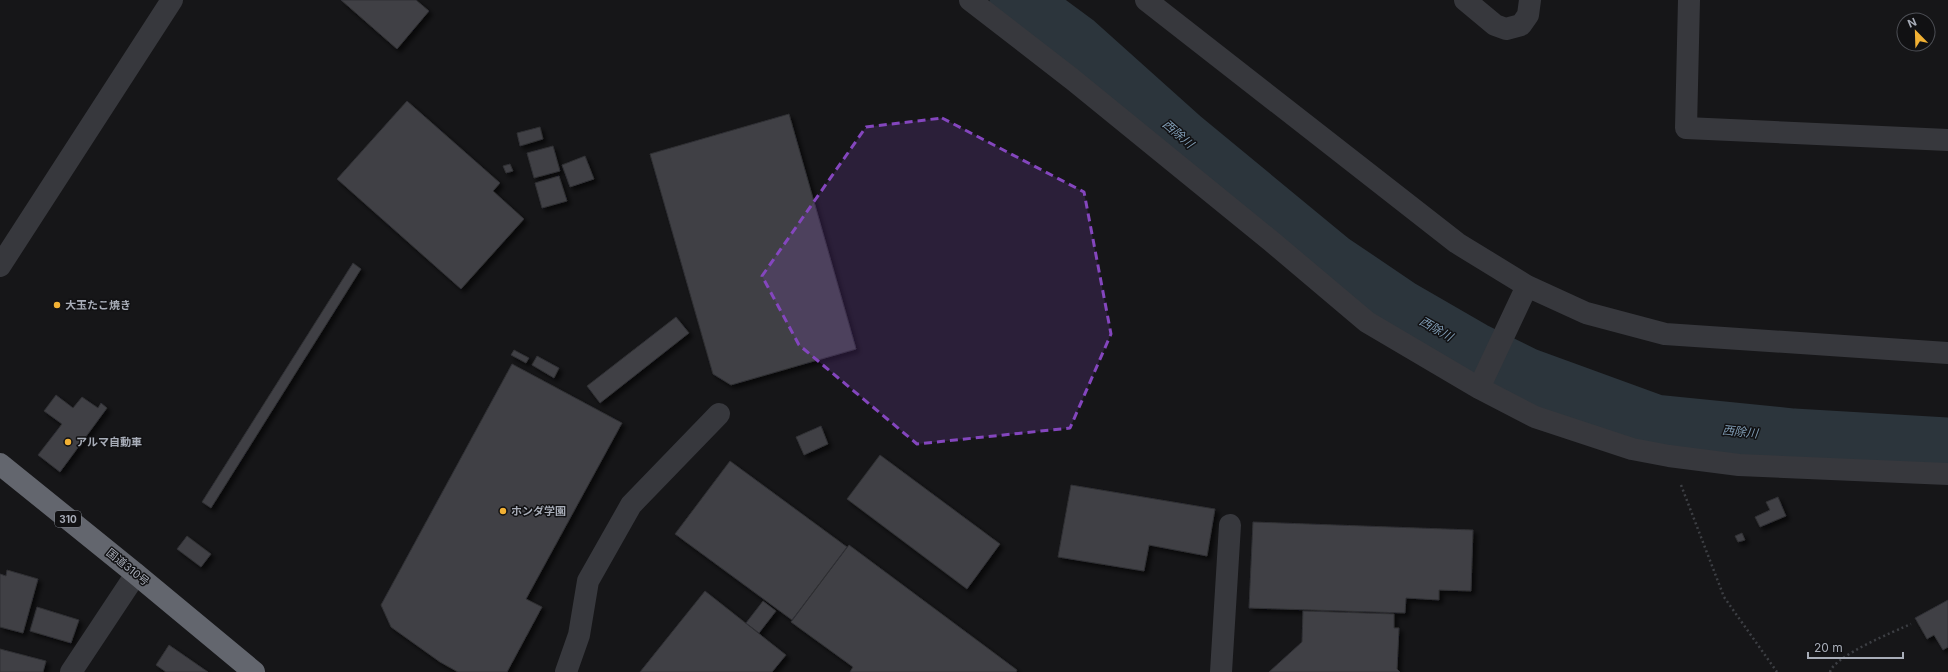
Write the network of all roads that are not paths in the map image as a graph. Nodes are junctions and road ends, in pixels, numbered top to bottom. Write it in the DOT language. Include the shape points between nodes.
graph roads {
  1 [pos="172,0"];
  2 [pos="970,0"];
  3 [pos="1146,0"];
  4 [pos="1465,0"];
  5 [pos="1530,0"];
  6 [pos="1689,0"];
  7 [pos="1948,140"];
  8 [pos="0,266"];
  9 [pos="1524,293"];
  10 [pos="1948,353"];
  11 [pos="1482,383"];
  12 [pos="719,414"];
  13 [pos="0,464"];
  14 [pos="1948,474"];
  15 [pos="1230,525"];
  16 [pos="136,574"];
  17 [pos="72,672"];
  18 [pos="254,672"];
  19 [pos="566,672"];
  20 [pos="1221,672"];
  1 -- 8 [label="street"];
  2 -- 11 [label="street" via="1072,79 1366,322"];
  3 -- 9 [label="street"];
  4 -- 5 [label="street" via="1506,29 1521,25 1528,15"];
  6 -- 7 [label="street" via="1686,128"];
  9 -- 10 [label="street" via="1665,334"];
  9 -- 11 [label="street"];
  11 -- 14 [label="street" via="1535,418 1632,449 1739,465"];
  12 -- 19 [label="street" via="631,505 588,581 579,635"];
  13 -- 16 [label="highway, 国道310号 / 310"];
  15 -- 20 [label="street"];
  16 -- 17 [label="street"];
  16 -- 18 [label="highway, 国道310号 / 310"];
}
